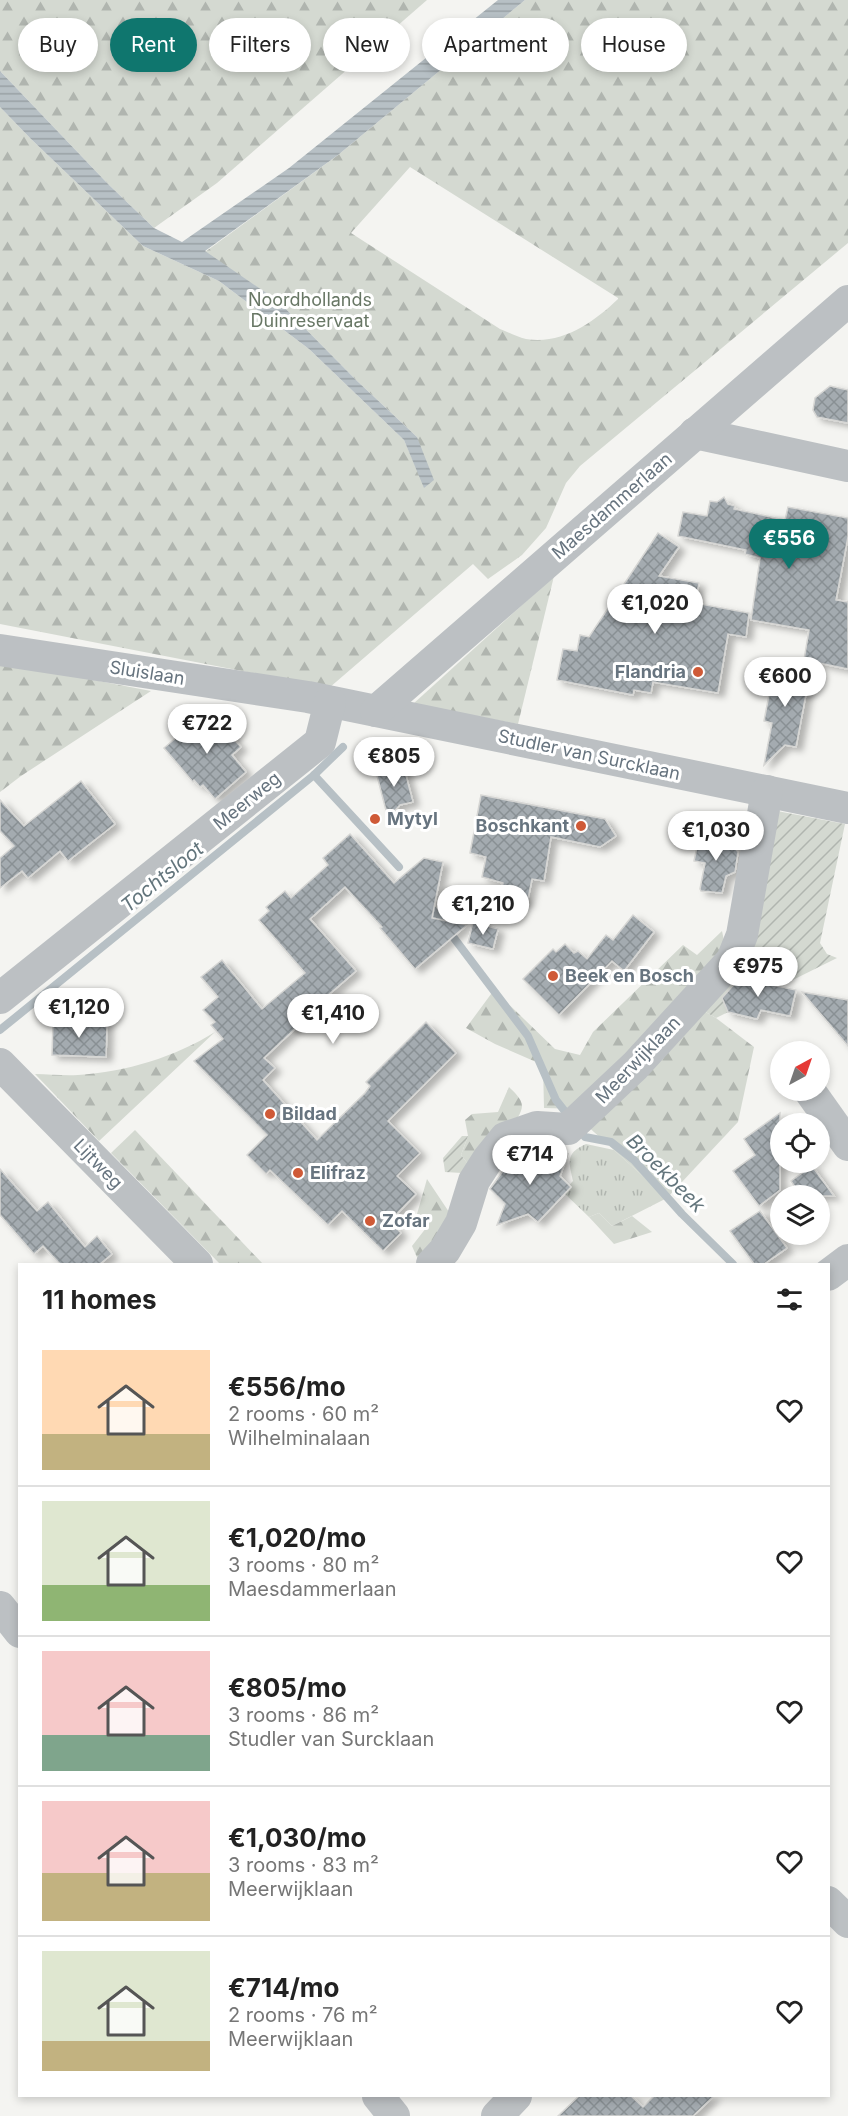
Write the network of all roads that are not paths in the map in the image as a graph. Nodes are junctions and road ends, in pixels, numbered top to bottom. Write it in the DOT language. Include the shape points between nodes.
graph roads {
  1 [pos="848,301"];
  2 [pos="695,433"];
  3 [pos="848,466"];
  4 [pos="0,650"];
  5 [pos="330,702"];
  6 [pos="376,711"];
  7 [pos="766,791"];
  8 [pos="848,808"];
  9 [pos="0,998"];
  10 [pos="0,1064"];
  11 [pos="817,1101"];
  12 [pos="848,1145"];
  13 [pos="848,1260"];
  14 [pos="195,1263"];
  15 [pos="433,1263"];
  16 [pos="830,1274"];
  17 [pos="0,1607"];
  18 [pos="18,1630"];
  19 [pos="830,1904"];
  20 [pos="848,1922"];
  21 [pos="379,2097"];
  22 [pos="515,2097"];
  23 [pos="394,2116"];
  24 [pos="497,2116"];
  1 -- 2 [label="street, Maesdammerlaan"];
  2 -- 3 [label="street"];
  2 -- 6 [label="street, Maesdammerlaan"];
  4 -- 5 [label="street, Sluislaan"];
  5 -- 6 [label="street, Studler van Surcklaan"];
  5 -- 9 [label="street, Meerweg" via="320,742"];
  6 -- 7 [label="street, Studler van Surcklaan"];
  7 -- 8 [label="street, Studler van Surcklaan"];
  7 -- 15 [label="street, Meerwijklaan" via="742,935 732,960 635,1066 575,1123 537,1127 505,1138 474,1181 461,1223"];
  10 -- 14 [label="street, Lijtweg"];
  11 -- 12 [label="street"];
  13 -- 16 [label="street"];
  17 -- 18 [label="street"];
  19 -- 20 [label="street"];
  21 -- 23 [label="street"];
  22 -- 24 [label="street"];
}
